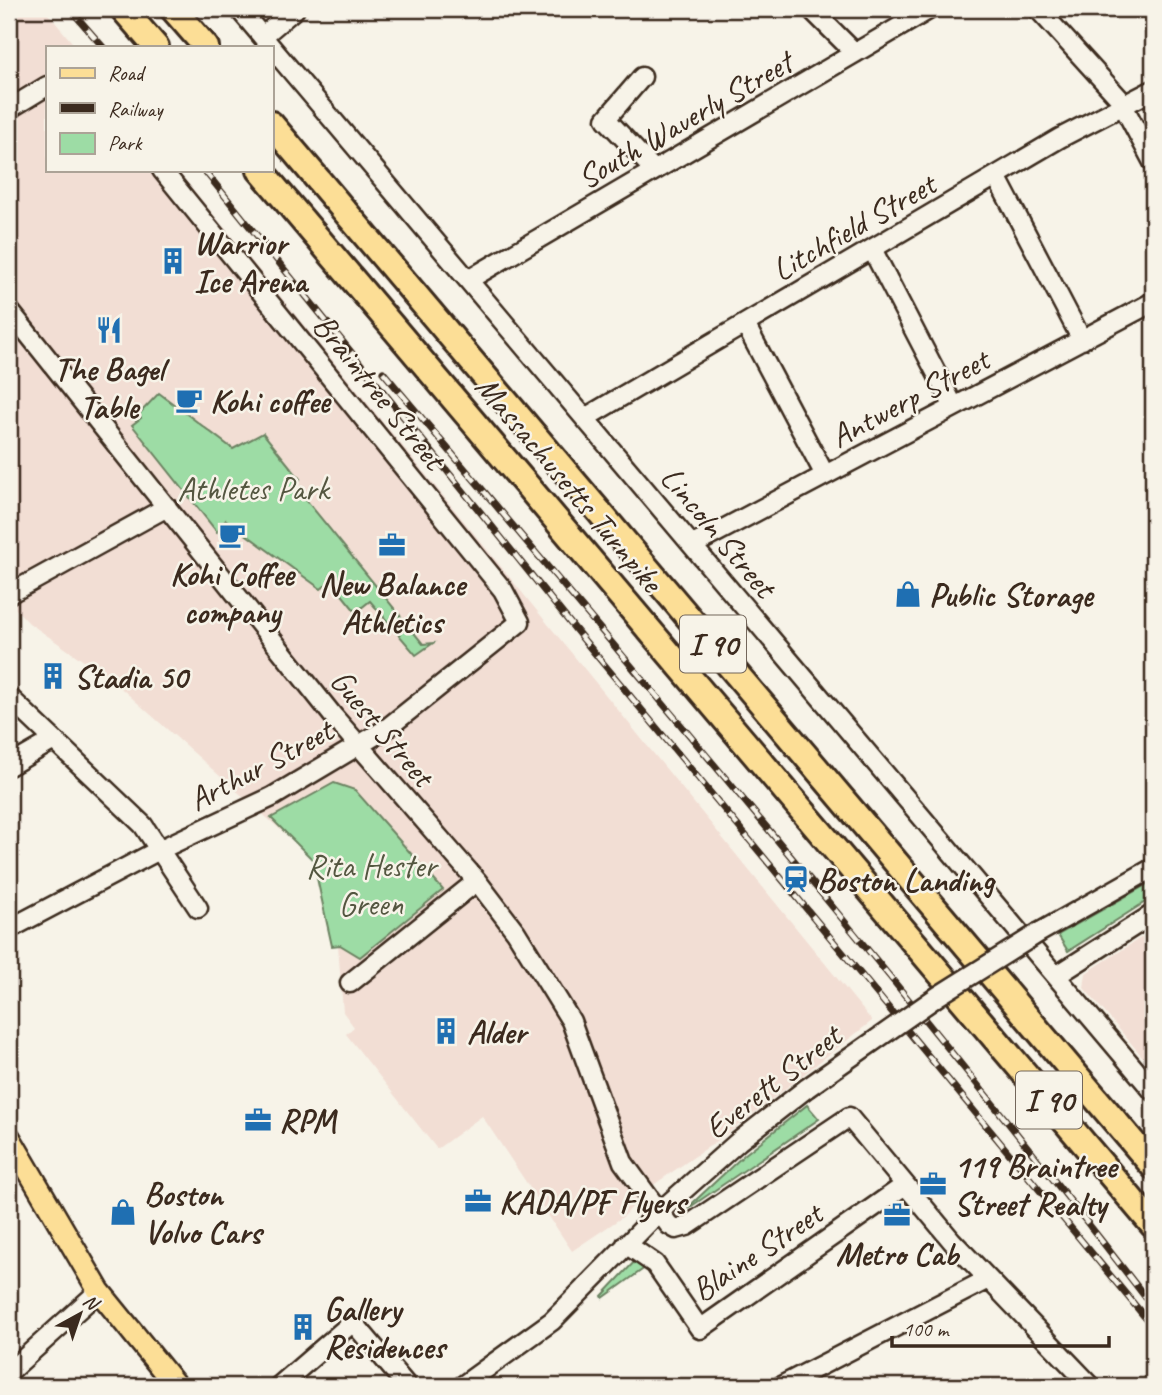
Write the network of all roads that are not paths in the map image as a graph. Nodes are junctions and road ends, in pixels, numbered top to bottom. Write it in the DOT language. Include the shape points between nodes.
graph roads {
  1 [pos="123,9"];
  2 [pos="173,9"];
  3 [pos="239,9"];
  4 [pos="295,9"];
  5 [pos="811,9"];
  6 [pos="930,9"];
  7 [pos="1038,9"];
  8 [pos="263,36"];
  9 [pos="155,46"];
  10 [pos="205,46"];
  11 [pos="271,46"];
  12 [pos="273,48"];
  13 [pos="855,53"];
  14 [pos="642,77"];
  15 [pos="46,87"];
  16 [pos="1153,90"];
  17 [pos="1123,106"];
  18 [pos="9,109"];
  19 [pos="273,126"];
  20 [pos="1153,162"];
  21 [pos="654,170"];
  22 [pos="164,172"];
  23 [pos="262,172"];
  24 [pos="996,176"];
  25 [pos="872,249"];
  26 [pos="468,280"];
  27 [pos="1153,302"];
  28 [pos="9,310"];
  29 [pos="745,324"];
  30 [pos="1082,340"];
  31 [pos="954,407"];
  32 [pos="585,418"];
  33 [pos="825,475"];
  34 [pos="167,507"];
  35 [pos="692,545"];
  36 [pos="9,594"];
  37 [pos="520,622"];
  38 [pos="9,698"];
  39 [pos="54,740"];
  40 [pos="358,745"];
  41 [pos="9,766"];
  42 [pos="161,849"];
  43 [pos="1153,867"];
  44 [pos="477,881"];
  45 [pos="198,908"];
  46 [pos="1153,914"];
  47 [pos="9,929"];
  48 [pos="1056,976"];
  49 [pos="350,983"];
  50 [pos="1153,1091"];
  51 [pos="9,1138"];
  52 [pos="1153,1166"];
  53 [pos="905,1185"];
  54 [pos="658,1213"];
  55 [pos="1153,1225"];
  56 [pos="626,1244"];
  57 [pos="988,1279"];
  58 [pos="99,1291"];
  59 [pos="9,1372"];
  60 [pos="176,1386"];
  61 [pos="279,1386"];
  62 [pos="407,1386"];
  63 [pos="462,1386"];
  64 [pos="781,1386"];
  65 [pos="1090,1386"];
  1 -- 9 [label="highway"];
  2 -- 10 [label="highway"];
  3 -- 8 [label="street, Lincoln Street"];
  4 -- 8 [label="street"];
  5 -- 13 [label="street"];
  6 -- 13 [label="street, South Waverly Street"];
  7 -- 17 [label="street"];
  8 -- 11 [label="street, Lincoln Street"];
  12 -- 26 [label="street, Lincoln Street"];
  13 -- 21 [label="street, South Waverly Street"];
  14 -- 21 [label="street" via="606,119"];
  15 -- 18 [label="street"];
  16 -- 17 [label="street, Litchfield Street"];
  17 -- 20 [label="street"];
  17 -- 24 [label="street, Litchfield Street"];
  19 -- 52 [label="highway, Massachusetts Turnpike / I 90"];
  21 -- 26 [label="street, South Waverly Street"];
  22 -- 37 [label="street, Braintree Street" via="503,590"];
  23 -- 55 [label="highway, Massachusetts Turnpike / I 90"];
  24 -- 25 [label="street, Litchfield Street"];
  24 -- 30 [label="street"];
  25 -- 29 [label="street, Litchfield Street"];
  25 -- 31 [label="street"];
  26 -- 32 [label="street, Lincoln Street"];
  27 -- 30 [label="street, Antwerp Street"];
  28 -- 34 [label="street, Guest Street"];
  29 -- 32 [label="street, Litchfield Street"];
  29 -- 33 [label="street"];
  30 -- 31 [label="street, Antwerp Street"];
  31 -- 33 [label="street, Antwerp Street"];
  32 -- 35 [label="street, Lincoln Street"];
  33 -- 35 [label="street, Antwerp Street"];
  34 -- 36 [label="street"];
  34 -- 40 [label="street, Guest Street"];
  35 -- 48 [label="street, Lincoln Street"];
  37 -- 40 [label="street, Arthur Street" via="386,729"];
  38 -- 39 [label="street"];
  39 -- 41 [label="street"];
  39 -- 42 [label="street" via="135,817"];
  40 -- 42 [label="street, Arthur Street" via="272,797"];
  40 -- 44 [label="street, Guest Street"];
  42 -- 45 [label="street"];
  42 -- 47 [label="street, Arthur Street"];
  43 -- 54 [label="street, Everett Street, bridge" via="938,996 807,1088"];
  44 -- 49 [label="street"];
  44 -- 54 [label="street, Guest Street" via="566,1011 620,1156"];
  46 -- 48 [label="street"];
  48 -- 50 [label="street, Lincoln Street"];
  51 -- 58 [label="main road"];
  53 -- 54 [label="street" via="849,1117 685,1227 673,1228"];
  53 -- 56 [label="street, Blaine Street" via="700,1329 655,1264"];
  53 -- 57 [label="street"];
  54 -- 56 [label="street, Everett Street"];
  56 -- 63 [label="street, Everett Street" via="545,1327"];
  57 -- 64 [label="street"];
  57 -- 65 [label="street"];
  58 -- 59 [label="street"];
  58 -- 60 [label="main road"];
  61 -- 62 [label="street" via="353,1322"];
}
